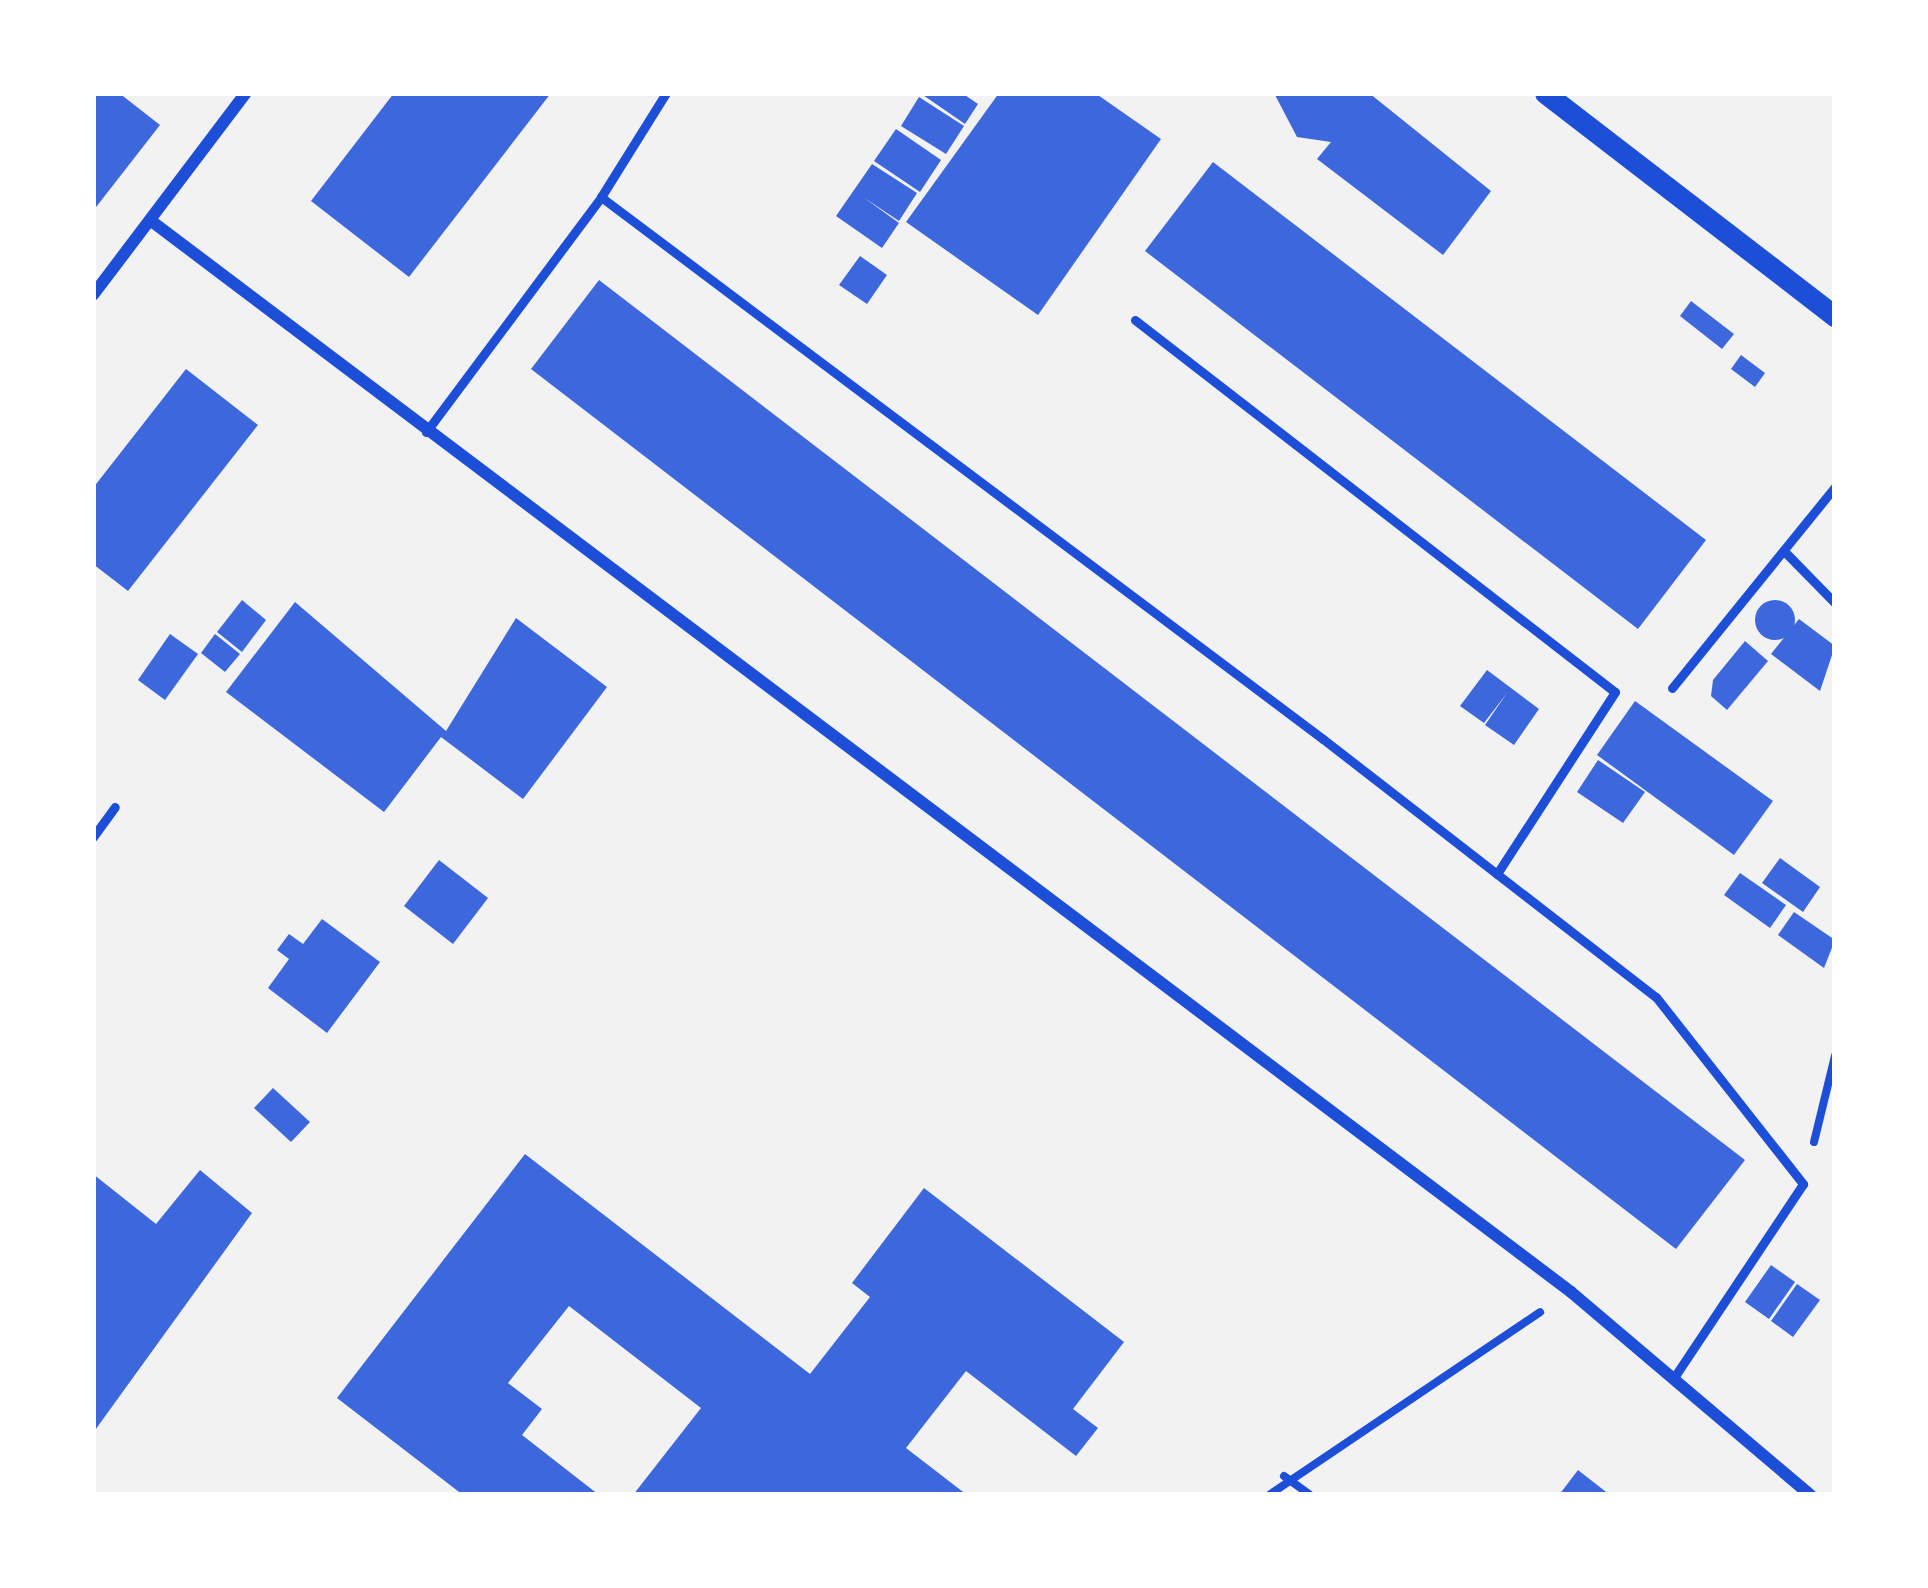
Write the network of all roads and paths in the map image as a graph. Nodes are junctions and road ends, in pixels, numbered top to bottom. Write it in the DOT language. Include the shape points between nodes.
graph roads {
  1 [pos="246,93"];
  2 [pos="666,93"];
  3 [pos="1545,93"];
  4 [pos="601,197"];
  5 [pos="150,220"];
  6 [pos="93,295"];
  7 [pos="1835,316"];
  8 [pos="1135,320"];
  9 [pos="426,432"];
  10 [pos="1835,487"];
  11 [pos="1784,551"];
  12 [pos="1835,603"];
  13 [pos="1672,688"];
  14 [pos="115,807"];
  15 [pos="93,837"];
  16 [pos="1497,874"];
  17 [pos="1835,1056"];
  18 [pos="1803,1184"];
  19 [pos="1571,1292"];
  20 [pos="1675,1376"];
  21 [pos="1284,1476"];
  22 [pos="1269,1495"];
  23 [pos="1310,1495"];
  24 [pos="1810,1495"];
  1 -- 5 [label="street"];
  2 -- 4 [label="lane"];
  3 -- 7 [label="street"];
  4 -- 9 [label="lane"];
  4 -- 16 [label="lane"];
  5 -- 6 [label="street"];
  5 -- 9 [label="street"];
  8 -- 16 [label="lane" via="1615,692"];
  9 -- 19 [label="street"];
  10 -- 11 [label="lane"];
  11 -- 12 [label="lane"];
  11 -- 13 [label="lane"];
  14 -- 15 [label="lane"];
  16 -- 18 [label="lane" via="1656,997"];
  17 -- 18 [label="path"];
  18 -- 20 [label="lane"];
  19 -- 20 [label="street"];
  19 -- 21 [label="path"];
  20 -- 24 [label="street"];
  21 -- 22 [label="path"];
  21 -- 23 [label="path"];
}
